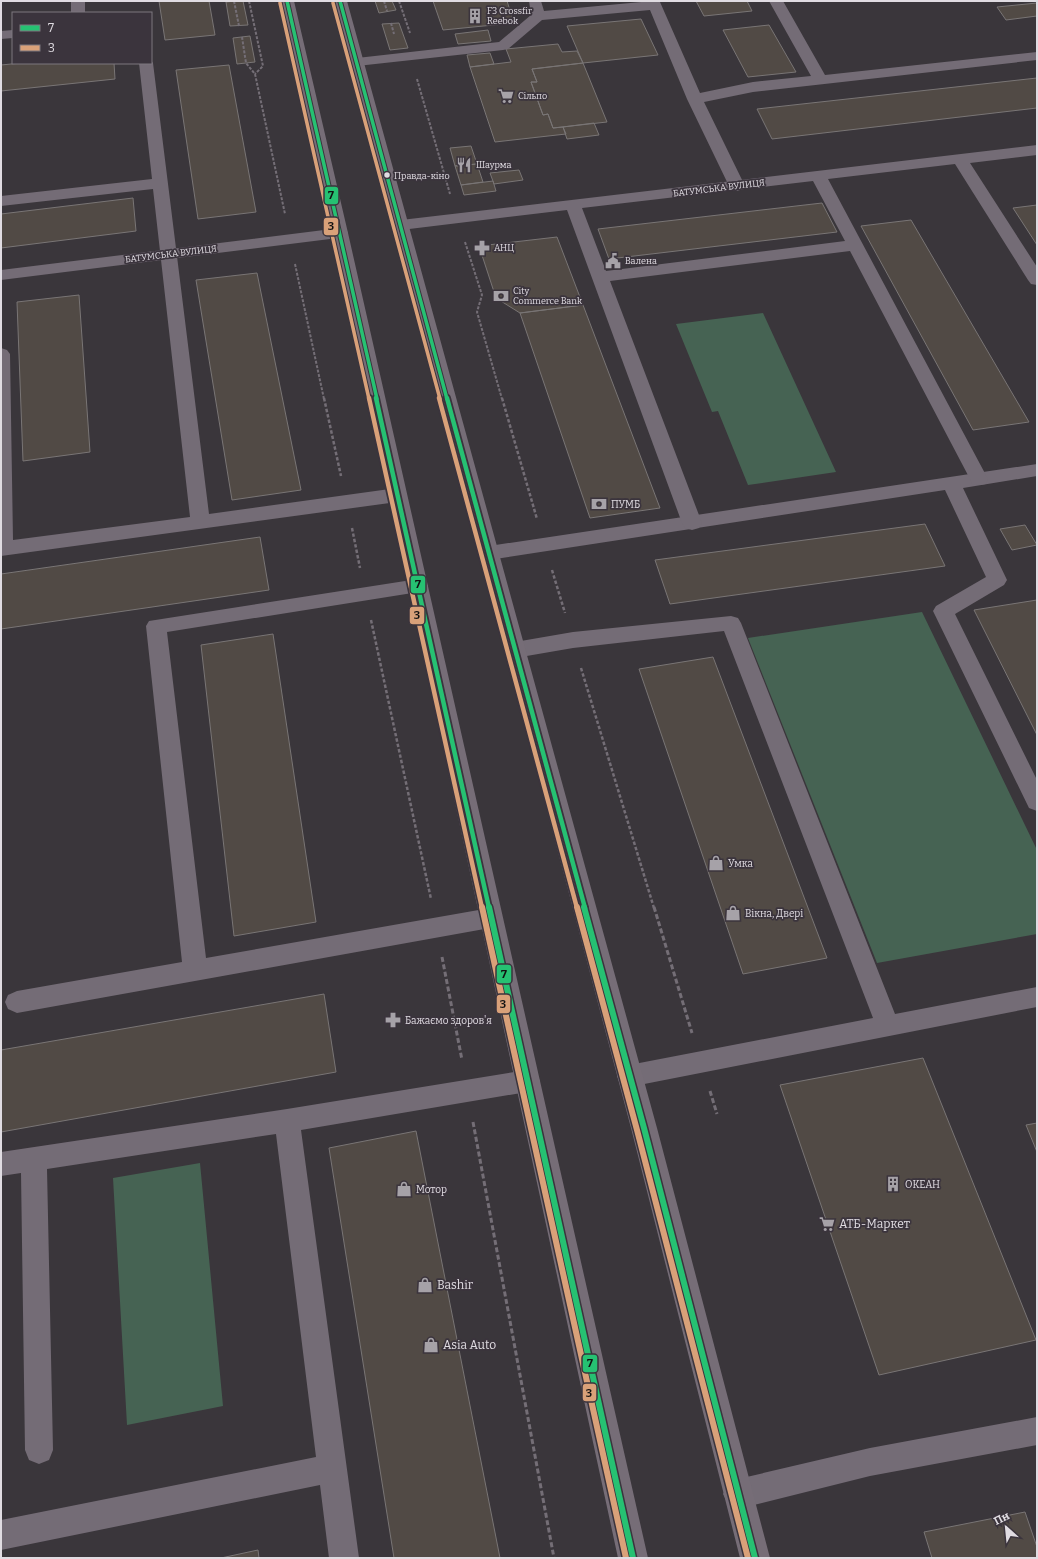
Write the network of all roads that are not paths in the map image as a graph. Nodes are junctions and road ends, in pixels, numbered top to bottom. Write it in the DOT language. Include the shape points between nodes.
graph roads {
  1 [pos="78,1"];
  2 [pos="287,1"];
  3 [pos="340,1"];
  4 [pos="534,1"];
  5 [pos="776,1"];
  6 [pos="78,12"];
  7 [pos="538,16"];
  8 [pos="12,34"];
  9 [pos="1,35"];
  10 [pos="1037,56"];
  11 [pos="357,62"];
  12 [pos="146,64"];
  13 [pos="821,80"];
  14 [pos="695,99"];
  15 [pos="1037,150"];
  16 [pos="960,160"];
  17 [pos="820,177"];
  18 [pos="161,183"];
  19 [pos="737,186"];
  20 [pos="1,201"];
  21 [pos="573,205"];
  22 [pos="401,225"];
  23 [pos="340,233"];
  24 [pos="855,245"];
  25 [pos="169,254"];
  26 [pos="1,276"];
  27 [pos="600,277"];
  28 [pos="1037,280"];
  29 [pos="1,354"];
  30 [pos="1037,470"];
  31 [pos="979,479"];
  32 [pos="951,483"];
  33 [pos="397,495"];
  34 [pos="200,522"];
  35 [pos="692,523"];
  36 [pos="2,548"];
  37 [pos="489,553"];
  38 [pos="418,586"];
  39 [pos="515,650"];
  40 [pos="1037,802"];
  41 [pos="490,918"];
  42 [pos="195,970"];
  43 [pos="1037,997"];
  44 [pos="17,1002"];
  45 [pos="888,1026"];
  46 [pos="629,1076"];
  47 [pos="526,1081"];
  48 [pos="287,1121"];
  49 [pos="34,1160"];
  50 [pos="1,1164"];
  51 [pos="1037,1431"];
  52 [pos="39,1450"];
  53 [pos="333,1468"];
  54 [pos="738,1494"];
  55 [pos="1,1536"];
  56 [pos="344,1558"];
  57 [pos="633,1558"];
  58 [pos="755,1558"];
  1 -- 6 [label="street"];
  2 -- 23 [label="main road"];
  3 -- 11 [label="main road"];
  4 -- 7 [label="street"];
  5 -- 13 [label="street"];
  7 -- 11 [label="street" via="503,46"];
  7 -- 14 [label="street" via="655,5"];
  8 -- 9 [label="street"];
  10 -- 13 [label="street"];
  11 -- 22 [label="main road"];
  12 -- 18 [label="street"];
  13 -- 14 [label="street" via="753,87"];
  14 -- 19 [label="street"];
  15 -- 16 [label="street, БАТУМСЬКА ВУЛИЦЯ"];
  16 -- 17 [label="street, БАТУМСЬКА ВУЛИЦЯ"];
  16 -- 28 [label="street"];
  17 -- 19 [label="street, БАТУМСЬКА ВУЛИЦЯ"];
  17 -- 24 [label="street"];
  18 -- 20 [label="street"];
  18 -- 25 [label="street"];
  19 -- 21 [label="street, БАТУМСЬКА ВУЛИЦЯ"];
  21 -- 22 [label="street, БАТУМСЬКА ВУЛИЦЯ"];
  21 -- 27 [label="street"];
  22 -- 37 [label="main road"];
  23 -- 25 [label="street, БАТУМСЬКА ВУЛИЦЯ"];
  23 -- 33 [label="main road"];
  24 -- 27 [label="street"];
  24 -- 31 [label="street"];
  25 -- 26 [label="street, БАТУМСЬКА ВУЛИЦЯ"];
  25 -- 34 [label="street"];
  27 -- 35 [label="street"];
  29 -- 36 [label="street"];
  30 -- 31 [label="street"];
  31 -- 32 [label="street"];
  32 -- 35 [label="street"];
  32 -- 40 [label="street" via="997,580 943,611"];
  33 -- 34 [label="street"];
  33 -- 38 [label="main road"];
  34 -- 36 [label="street"];
  35 -- 37 [label="street"];
  37 -- 39 [label="main road"];
  38 -- 41 [label="main road"];
  38 -- 42 [label="street" via="156,626"];
  39 -- 45 [label="street" via="573,640 731,623"];
  39 -- 46 [label="main road"];
  41 -- 42 [label="street"];
  41 -- 47 [label="main road"];
  42 -- 44 [label="street"];
  43 -- 45 [label="street"];
  45 -- 46 [label="street"];
  46 -- 54 [label="main road"];
  47 -- 48 [label="street"];
  47 -- 57 [label="main road"];
  48 -- 49 [label="street"];
  48 -- 53 [label="street"];
  49 -- 50 [label="street"];
  49 -- 52 [label="street"];
  51 -- 54 [label="street" via="870,1462"];
  53 -- 55 [label="street"];
  53 -- 56 [label="street"];
  54 -- 58 [label="main road"];
}
